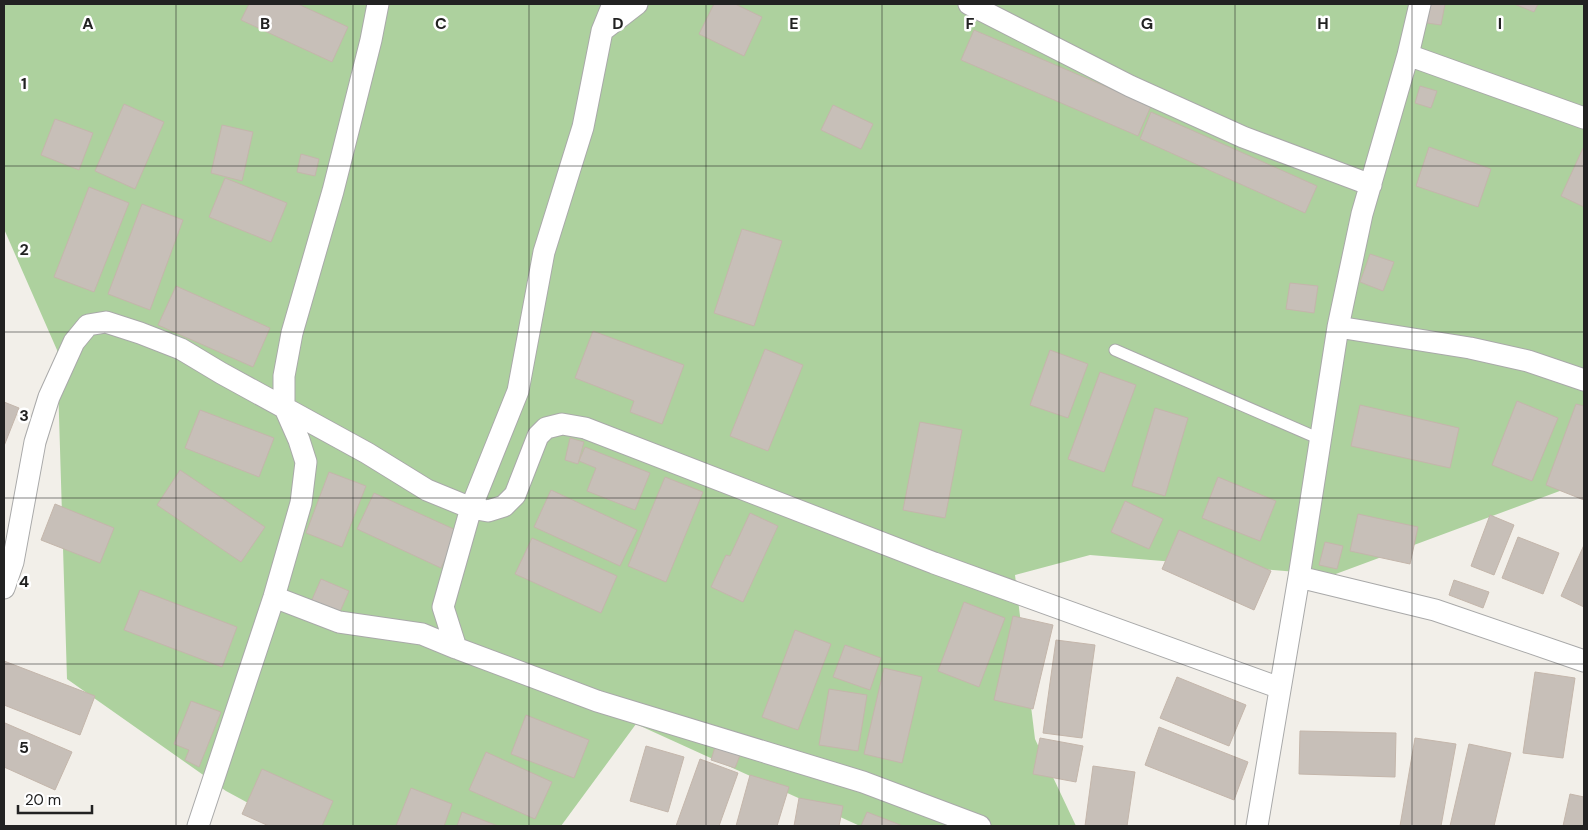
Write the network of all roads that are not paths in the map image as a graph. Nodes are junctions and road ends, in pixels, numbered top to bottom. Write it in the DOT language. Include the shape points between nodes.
graph roads {
  1 [pos="378,4"];
  2 [pos="613,4"];
  3 [pos="637,4"];
  4 [pos="969,4"];
  5 [pos="1420,4"];
  6 [pos="602,31"];
  7 [pos="1408,55"];
  8 [pos="1584,118"];
  9 [pos="1370,185"];
  10 [pos="1338,327"];
  11 [pos="1115,350"];
  12 [pos="1584,380"];
  13 [pos="284,406"];
  14 [pos="1320,439"];
  15 [pos="471,508"];
  16 [pos="1299,577"];
  17 [pos="4,588"];
  18 [pos="274,597"];
  19 [pos="456,648"];
  20 [pos="1584,661"];
  21 [pos="1280,688"];
  22 [pos="198,826"];
  23 [pos="980,826"];
  24 [pos="1257,826"];
  1 -- 13 [label="street" via="333,191 292,333 284,376"];
  2 -- 6 [label="street"];
  3 -- 6 [label="street"];
  4 -- 9 [label="street" via="1130,86 1243,137"];
  5 -- 7 [label="street"];
  6 -- 15 [label="street" via="583,127 544,252 518,391"];
  7 -- 8 [label="street"];
  7 -- 9 [label="street"];
  9 -- 10 [label="street"];
  10 -- 12 [label="street" via="1470,348 1528,361"];
  10 -- 14 [label="street"];
  11 -- 14 [label="lane"];
  13 -- 15 [label="street" via="427,490"];
  13 -- 17 [label="street" via="181,349 140,332 106,322 88,325 74,342 49,396 35,442 14,562"];
  13 -- 18 [label="street" via="306,462 301,503"];
  14 -- 16 [label="street"];
  15 -- 19 [label="street" via="443,607"];
  15 -- 21 [label="street" via="488,511 504,506 515,495 538,436 546,428 562,424 585,428 934,563"];
  16 -- 20 [label="street" via="1435,610"];
  16 -- 21 [label="street"];
  18 -- 19 [label="street" via="339,622 422,634"];
  18 -- 22 [label="street"];
  19 -- 23 [label="street" via="597,701 864,782"];
  21 -- 24 [label="street"];
}
